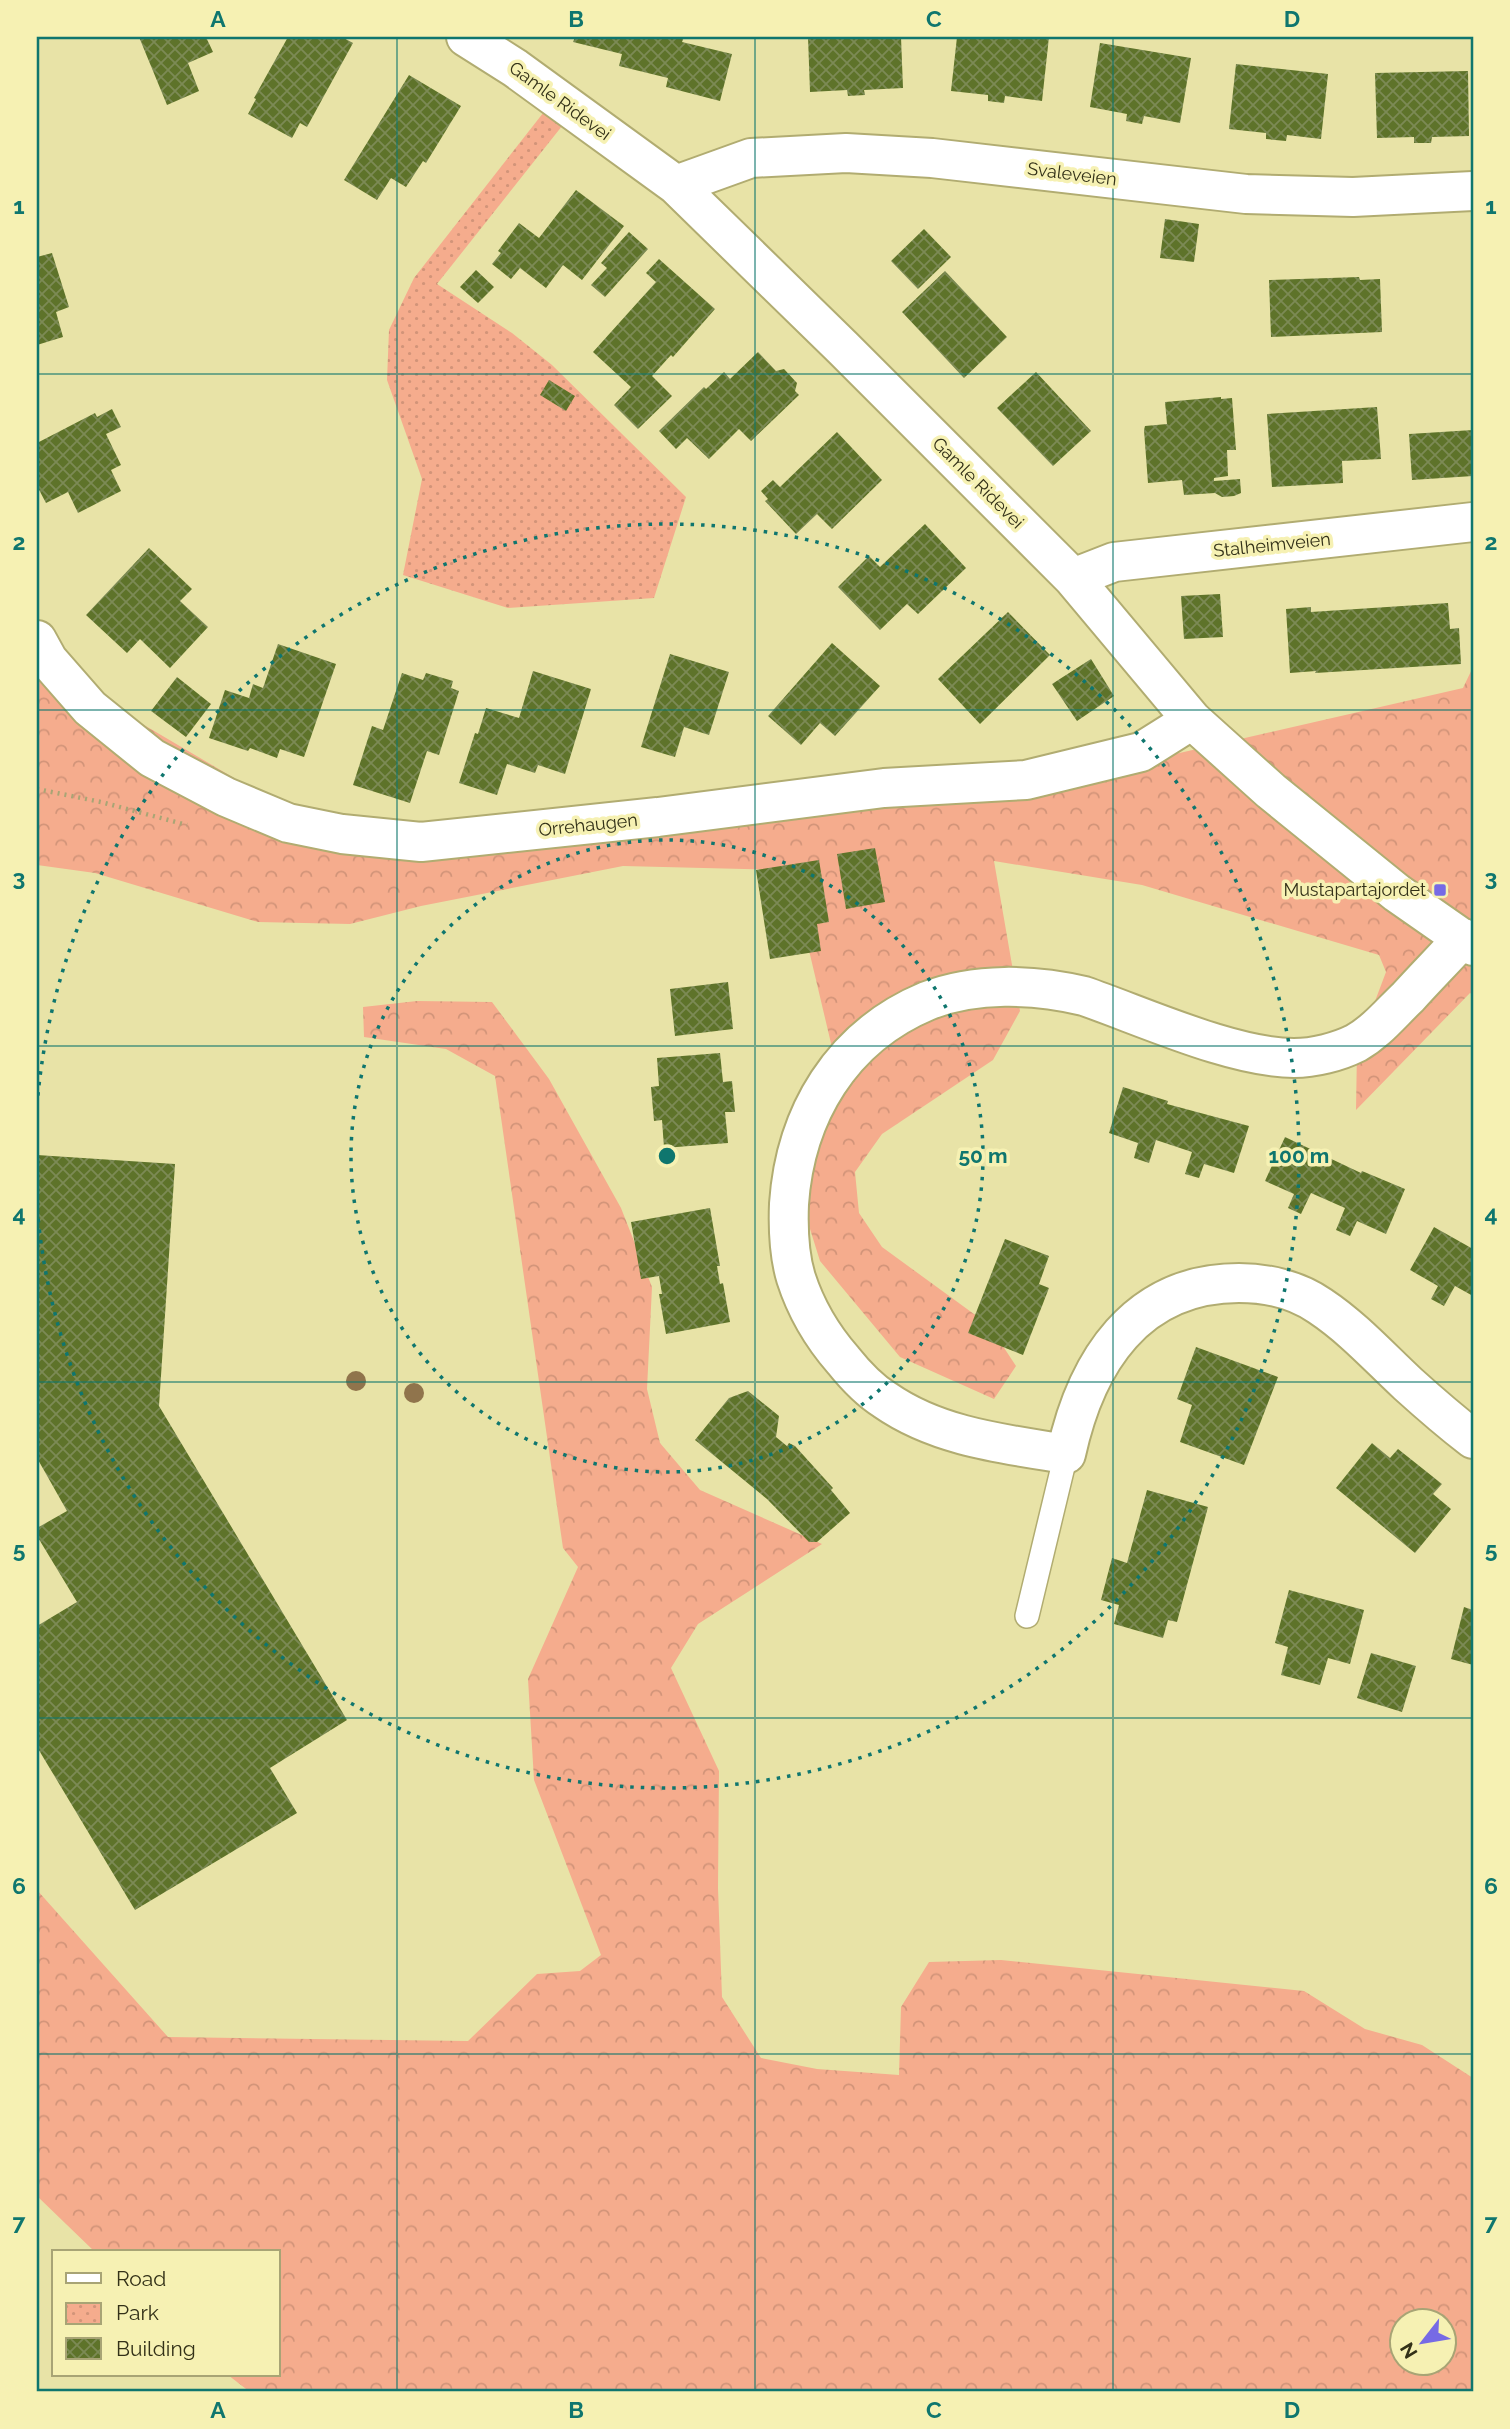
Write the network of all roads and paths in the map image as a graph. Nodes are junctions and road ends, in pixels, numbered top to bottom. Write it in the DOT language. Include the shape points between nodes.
graph roads {
  1 [pos="466,37"];
  2 [pos="676,185"];
  3 [pos="1473,191"];
  4 [pos="1473,522"];
  5 [pos="1073,578"];
  6 [pos="37,640"];
  7 [pos="1192,720"];
  8 [pos="37,789"];
  9 [pos="190,826"];
  10 [pos="1468,942"];
  11 [pos="1473,1439"];
  12 [pos="1066,1454"];
  13 [pos="1027,1616"];
  1 -- 2 [label="street, Gamle Ridevei"];
  2 -- 3 [label="street, Svaleveien" via="751,158 846,153 932,158 1246,194 1353,197"];
  2 -- 5 [label="street, Gamle Ridevei"];
  4 -- 5 [label="street, Stalheimveien" via="1114,562"];
  5 -- 7 [label="street, Gamle Ridevei"];
  6 -- 7 [label="street, Orrehaugen" via="48,660 90,708 152,758 288,823 421,842 884,788 1026,780 1141,752"];
  7 -- 10 [label="street, Gamle Ridevei" via="1376,876"];
  8 -- 9 [label="path"];
  10 -- 12 [label="street" via="1375,1031 1346,1047 1309,1057 1250,1051 1084,996 1019,986 972,989 928,1001 890,1021 843,1063 814,1105 791,1175 791,1256 813,1320 855,1374 903,1411 976,1439"];
  11 -- 12 [label="street" via="1318,1304 1284,1289 1219,1283 1163,1300 1123,1332 1083,1397"];
  12 -- 13 [label="lane"];
}
